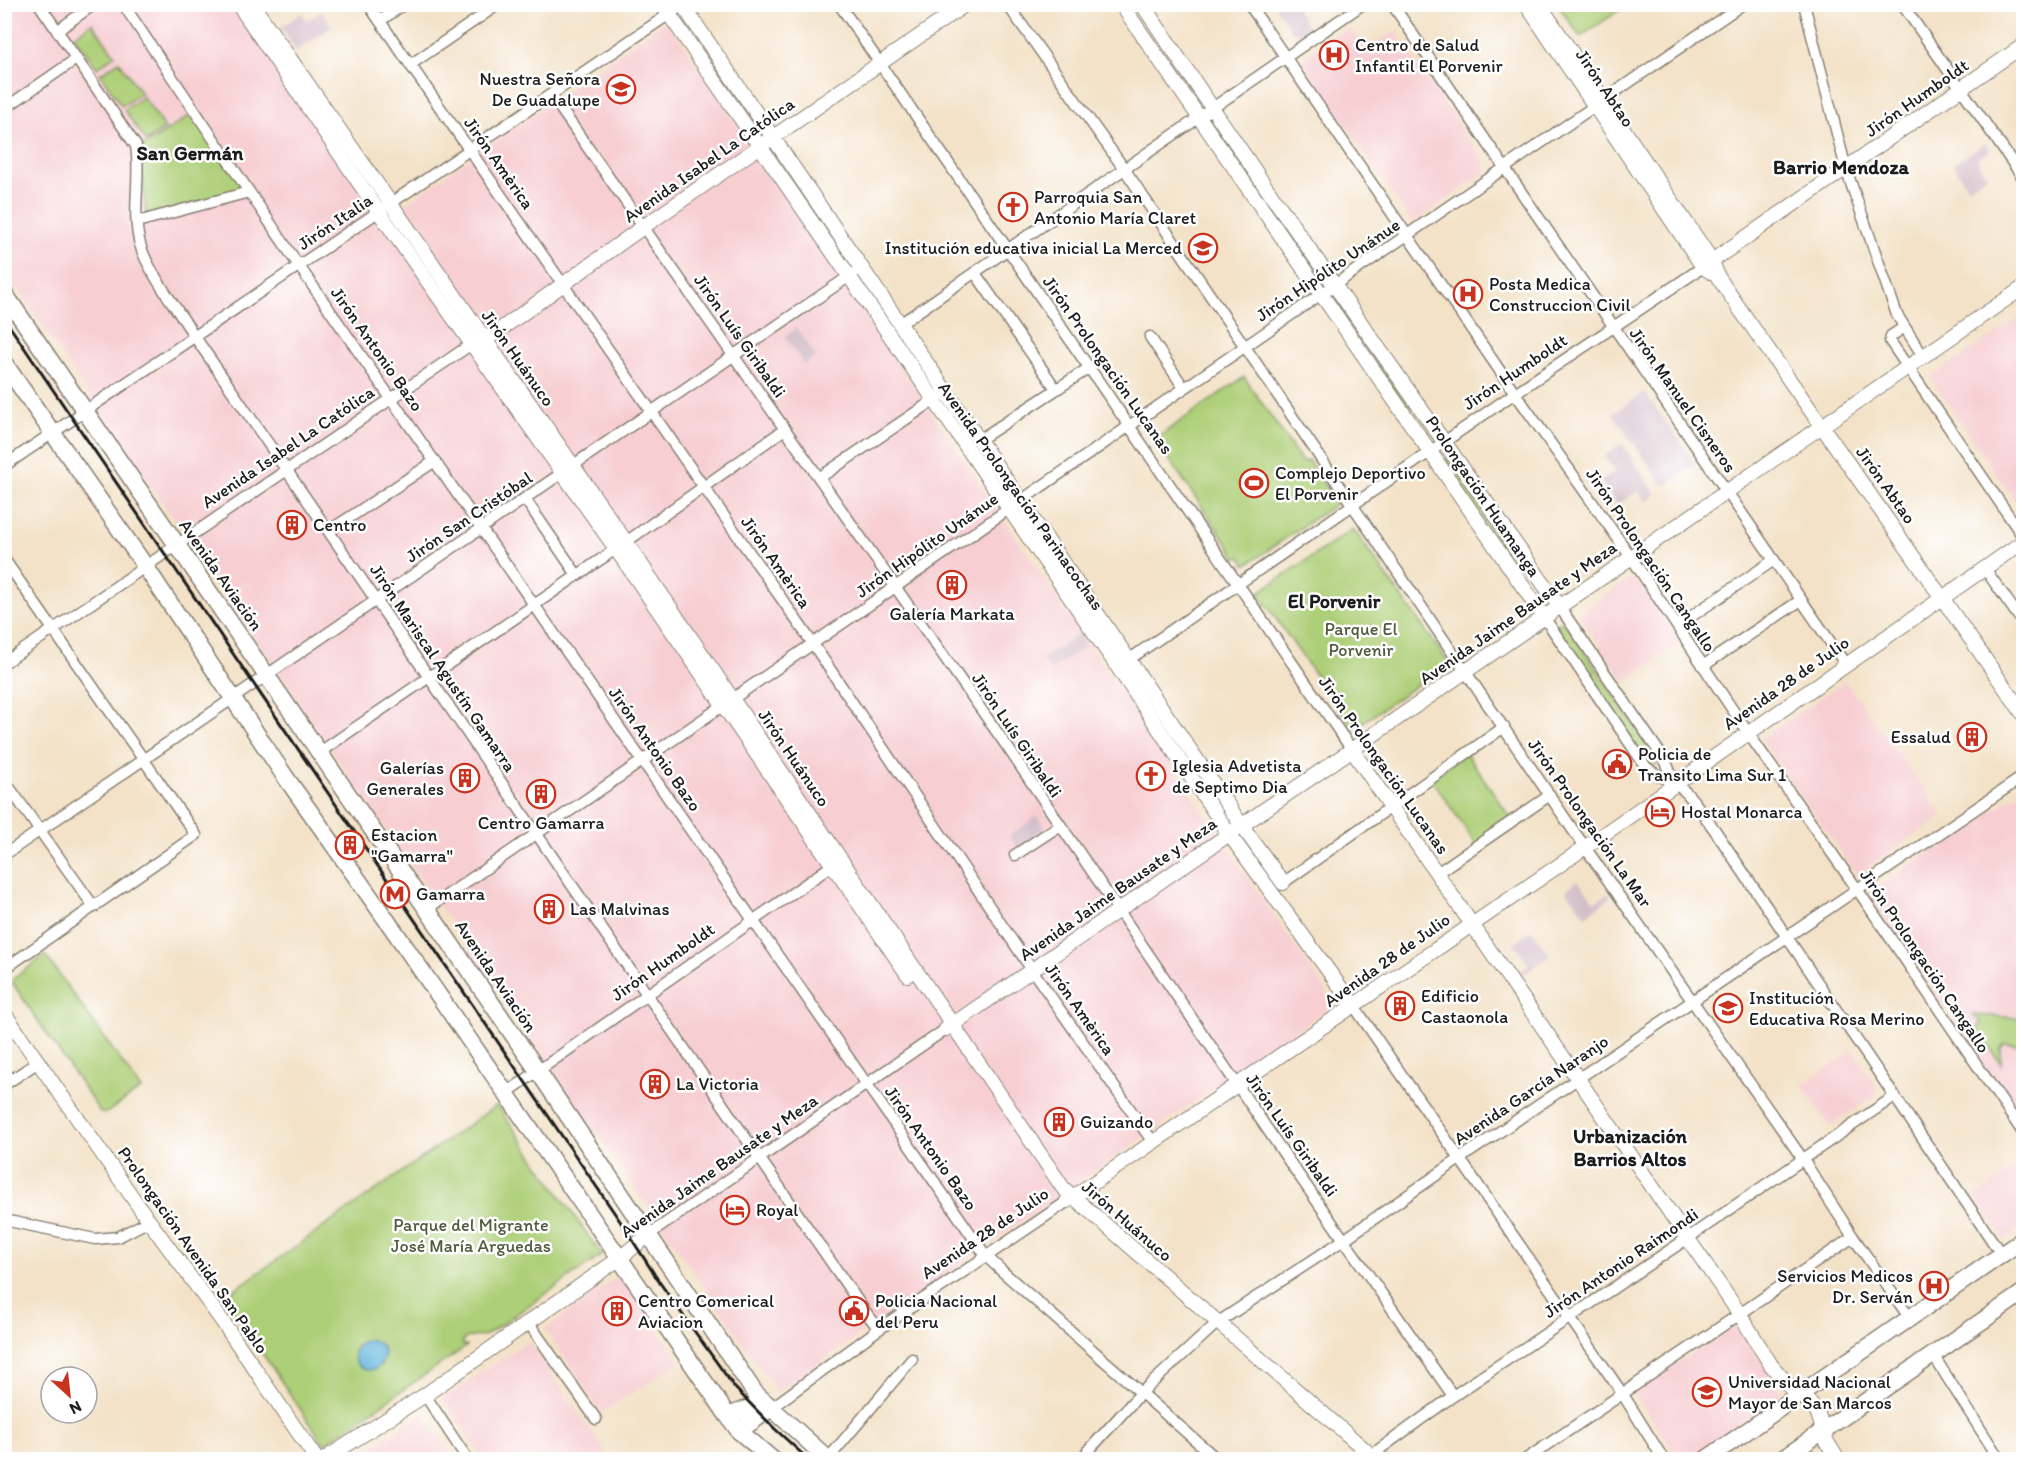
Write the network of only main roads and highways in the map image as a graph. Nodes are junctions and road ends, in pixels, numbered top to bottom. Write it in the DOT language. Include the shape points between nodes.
graph roads {
  1 [pos="4,293"];
  2 [pos="4,363"];
  3 [pos="2024,1239"];
  4 [pos="2024,1292"];
  5 [pos="771,1408"];
  6 [pos="728,1416"];
  7 [pos="739,1431"];
  8 [pos="828,1459"];
  9 [pos="773,1460"];
  10 [pos="1705,1460"];
  11 [pos="1781,1460"];
  1 -- 5 [label="main road, Avenida Aviación" via="754,1393"];
  2 -- 6 [label="main road" via="146,567 284,776"];
  3 -- 10 [label="main road"];
  4 -- 11 [label="main road"];
  5 -- 6 [label="main road, Avenida 28 de Julio" via="757,1406"];
  5 -- 7 [label="main road, Avenida 28 de Julio"];
  5 -- 8 [label="main road, Avenida Aviación"];
  6 -- 7 [label="main road"];
  7 -- 9 [label="main road"];
}
